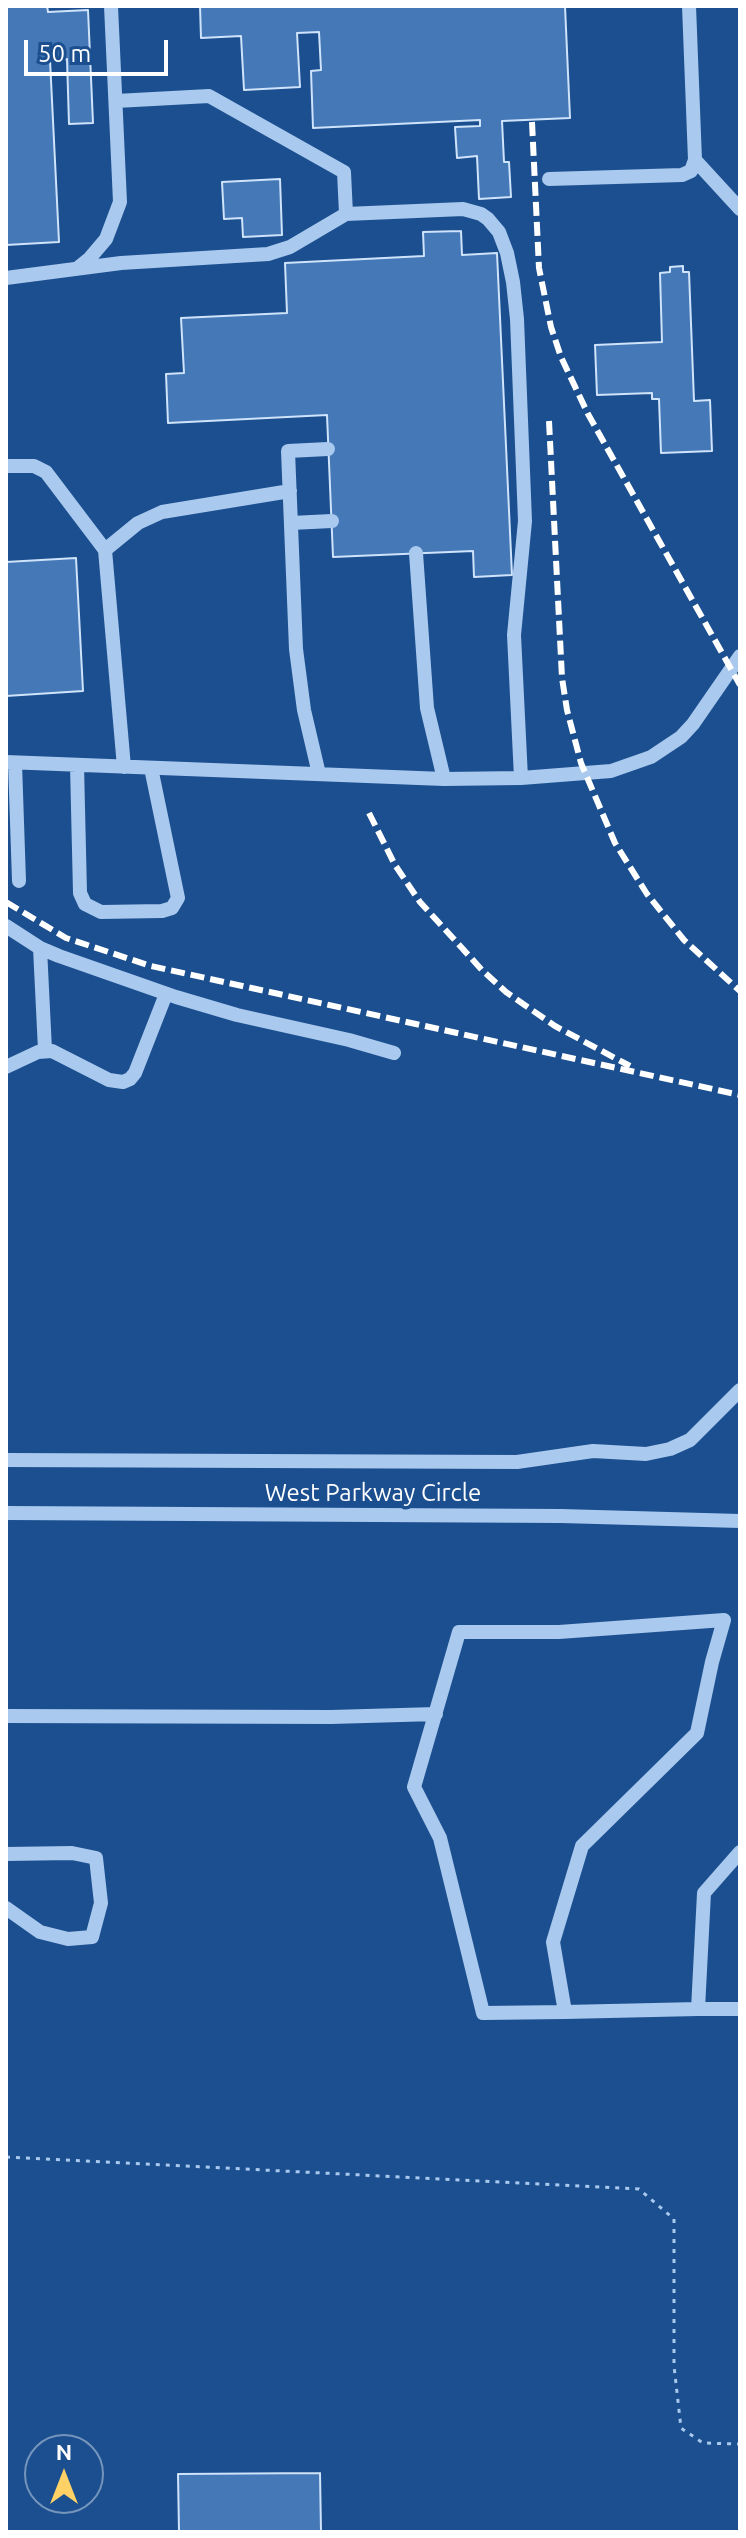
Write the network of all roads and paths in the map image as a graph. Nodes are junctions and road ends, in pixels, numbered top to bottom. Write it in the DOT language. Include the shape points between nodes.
graph roads {
  1 [pos="111,6"];
  2 [pos="689,6"];
  3 [pos="116,101"];
  4 [pos="695,160"];
  5 [pos="549,179"];
  6 [pos="740,209"];
  7 [pos="346,214"];
  8 [pos="79,267"];
  9 [pos="6,278"];
  10 [pos="328,449"];
  11 [pos="6,466"];
  12 [pos="290,491"];
  13 [pos="332,521"];
  14 [pos="291,523"];
  15 [pos="105,550"];
  16 [pos="416,553"];
  17 [pos="740,656"];
  18 [pos="10,762"];
  19 [pos="77,765"];
  20 [pos="124,767"];
  21 [pos="151,768"];
  22 [pos="319,774"];
  23 [pos="521,778"];
  24 [pos="444,779"];
  25 [pos="19,881"];
  26 [pos="12,930"];
  27 [pos="6,945"];
  28 [pos="40,948"];
  29 [pos="166,994"];
  30 [pos="45,1050"];
  31 [pos="394,1053"];
  32 [pos="6,1067"];
  33 [pos="740,1390"];
  34 [pos="6,1460"];
  35 [pos="6,1513"];
  36 [pos="740,1521"];
  37 [pos="436,1714"];
  38 [pos="6,1716"];
  39 [pos="740,1852"];
  40 [pos="6,1854"];
  41 [pos="6,1908"];
  42 [pos="698,2009"];
  43 [pos="740,2009"];
  44 [pos="565,2012"];
  45 [pos="6,2157"];
  46 [pos="740,2444"];
  1 -- 3 [label="street"];
  2 -- 4 [label="street"];
  3 -- 7 [label="street" via="209,96 344,172"];
  3 -- 8 [label="street" via="121,190 117,215 99,249"];
  4 -- 5 [label="street" via="691,171 682,175"];
  4 -- 6 [label="street"];
  7 -- 8 [label="street" via="268,254"];
  7 -- 23 [label="street" via="473,211 494,225 507,253 517,319 525,521 514,635"];
  8 -- 9 [label="street"];
  10 -- 12 [label="street" via="288,451"];
  11 -- 15 [label="street" via="34,466 46,472"];
  12 -- 14 [label="street"];
  12 -- 15 [label="street" via="162,512 138,523"];
  13 -- 14 [label="street"];
  14 -- 22 [label="street" via="299,680"];
  15 -- 20 [label="street"];
  16 -- 24 [label="street" via="427,708"];
  17 -- 23 [label="street" via="693,724 651,757 611,771"];
  18 -- 19 [label="street"];
  18 -- 25 [label="street"];
  19 -- 20 [label="street"];
  19 -- 21 [label="street" via="80,893 85,904 101,912 162,911 178,898"];
  20 -- 21 [label="street"];
  21 -- 22 [label="street"];
  22 -- 24 [label="street"];
  23 -- 24 [label="street"];
  26 -- 27 [label="street"];
  26 -- 28 [label="street"];
  28 -- 29 [label="street"];
  28 -- 30 [label="street"];
  29 -- 30 [label="street" via="130,1079 109,1080"];
  29 -- 31 [label="street"];
  30 -- 32 [label="street"];
  33 -- 34 [label="street" via="690,1440 646,1454 593,1451 517,1462"];
  35 -- 36 [label="street, West Parkway Circle"];
  37 -- 38 [label="street"];
  37 -- 44 [label="street" via="414,1787 440,1838 483,2013"];
  37 -- 44 [label="street" via="459,1632 559,1632 724,1620 697,1733 582,1846 553,1942"];
  39 -- 42 [label="street" via="704,1893"];
  40 -- 41 [label="street" via="96,1858 101,1903 92,1937 68,1939 40,1932"];
  42 -- 43 [label="street"];
  42 -- 44 [label="street"];
  45 -- 46 [label="path" via="639,2189 674,2219 674,2366 681,2428 703,2443"];
}
